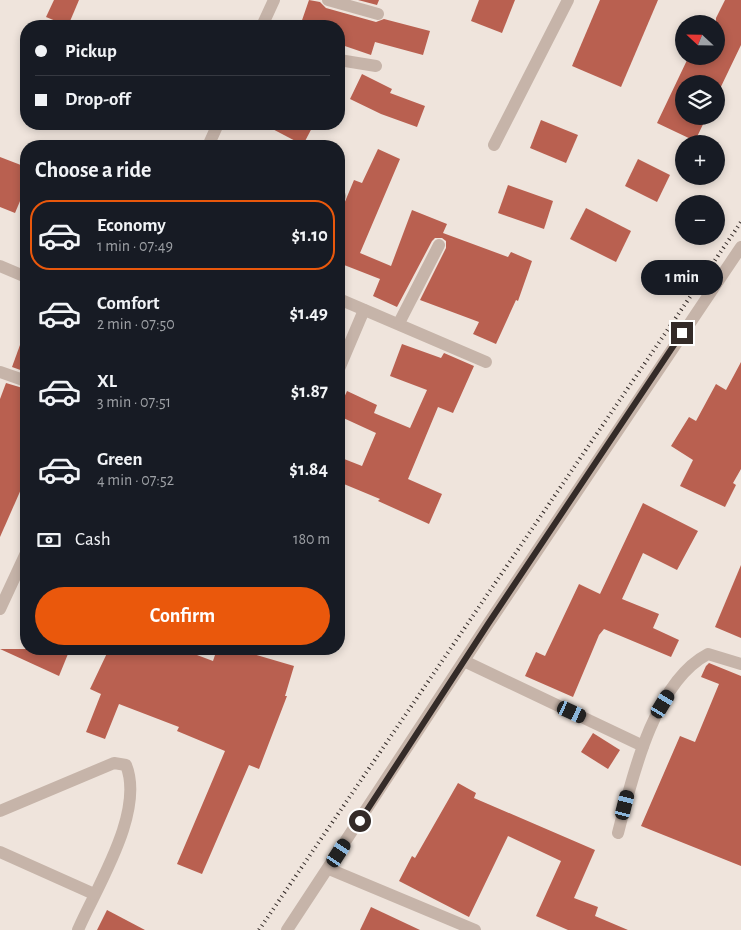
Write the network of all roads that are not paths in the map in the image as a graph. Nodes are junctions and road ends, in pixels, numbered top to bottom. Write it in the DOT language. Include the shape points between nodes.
graph roads {
  1 [pos="274,0"];
  2 [pos="328,0"];
  3 [pos="568,0"];
  4 [pos="378,14"];
  5 [pos="265,20"];
  6 [pos="345,61"];
  7 [pos="376,66"];
  8 [pos="494,145"];
  9 [pos="439,245"];
  10 [pos="741,247"];
  11 [pos="0,266"];
  12 [pos="20,274"];
  13 [pos="345,302"];
  14 [pos="364,310"];
  15 [pos="399,323"];
  16 [pos="345,355"];
  17 [pos="486,362"];
  18 [pos="0,372"];
  19 [pos="20,379"];
  20 [pos="20,566"];
  21 [pos="0,609"];
  22 [pos="464,661"];
  23 [pos="741,664"];
  24 [pos="643,746"];
  25 [pos="0,811"];
  26 [pos="618,833"];
  27 [pos="0,852"];
  28 [pos="329,868"];
  29 [pos="94,894"];
  30 [pos="78,930"];
  31 [pos="287,930"];
  32 [pos="476,930"];
  1 -- 5 [label="street"];
  2 -- 4 [label="street"];
  3 -- 8 [label="street"];
  6 -- 7 [label="street"];
  9 -- 15 [label="street"];
  10 -- 22 [label="street"];
  11 -- 12 [label="street"];
  13 -- 14 [label="street"];
  14 -- 15 [label="street"];
  14 -- 16 [label="street"];
  15 -- 17 [label="street"];
  18 -- 19 [label="street"];
  20 -- 21 [label="street"];
  22 -- 24 [label="street"];
  22 -- 28 [label="street"];
  23 -- 24 [label="street" via="708,654 693,662 663,704"];
  24 -- 26 [label="street"];
  25 -- 29 [label="street" via="114,763 126,765 131,783 129,807"];
  27 -- 29 [label="street"];
  28 -- 31 [label="street"];
  28 -- 32 [label="street"];
  29 -- 30 [label="street"];
}
